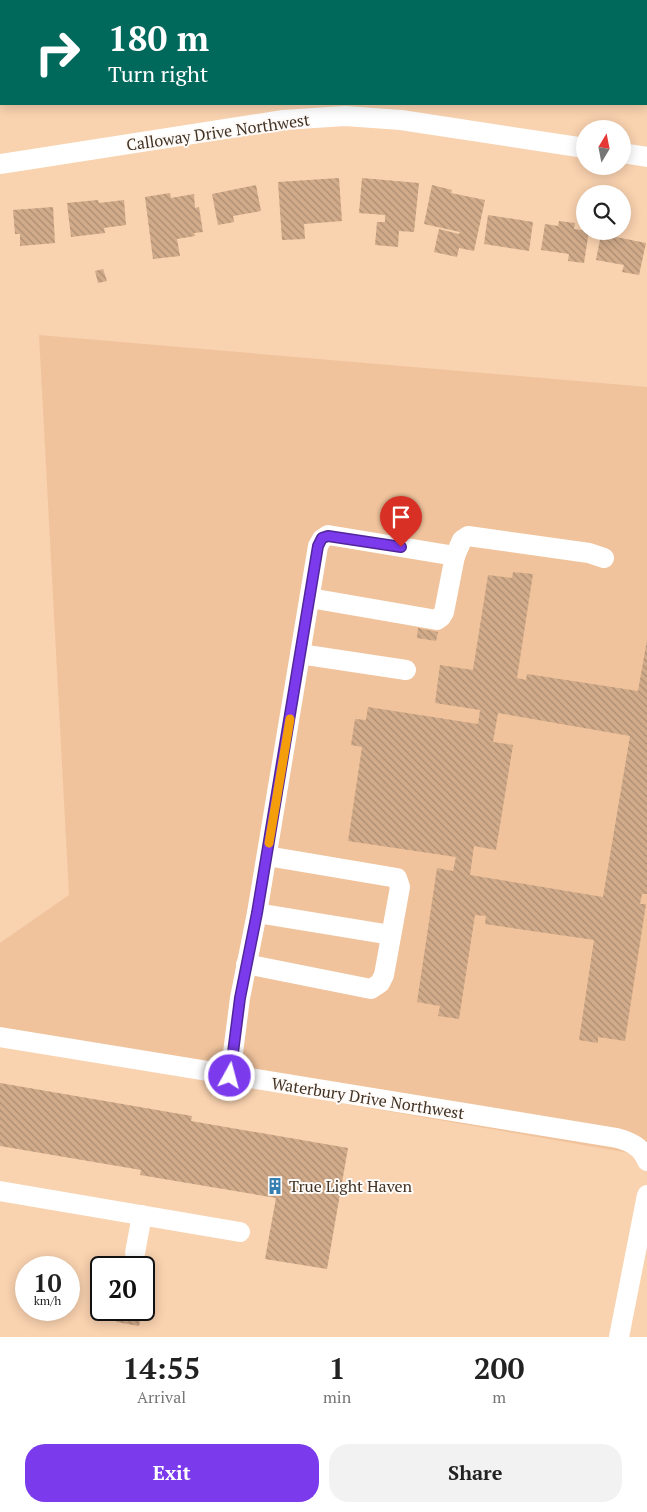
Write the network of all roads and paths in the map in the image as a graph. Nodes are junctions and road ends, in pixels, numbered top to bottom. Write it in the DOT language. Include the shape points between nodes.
graph roads {
  1 [pos="576,147"];
  2 [pos="631,154"];
  3 [pos="647,157"];
  4 [pos="0,164"];
  5 [pos="455,556"];
  6 [pos="604,558"];
  7 [pos="310,598"];
  8 [pos="300,654"];
  9 [pos="406,670"];
  10 [pos="267,856"];
  11 [pos="257,913"];
  12 [pos="391,935"];
  13 [pos="246,964"];
  14 [pos="0,1037"];
  15 [pos="230,1076"];
  16 [pos="646,1157"];
  17 [pos="0,1191"];
  18 [pos="647,1195"];
  19 [pos="142,1215"];
  20 [pos="240,1232"];
  21 [pos="135,1253"];
  22 [pos="619,1337"];
  1 -- 4 [label="street, Calloway Drive Northwest" via="401,120 345,116 283,120"];
  2 -- 3 [label="street"];
  5 -- 6 [label="street" via="462,540 468,536 590,553"];
  5 -- 7 [label="street" via="328,536 322,538 318,546"];
  5 -- 7 [label="street" via="444,612 437,620"];
  7 -- 8 [label="street"];
  8 -- 9 [label="street"];
  8 -- 10 [label="street"];
  10 -- 11 [label="street"];
  10 -- 12 [label="street" via="397,878 400,886"];
  11 -- 12 [label="street"];
  11 -- 13 [label="street"];
  12 -- 13 [label="street" via="384,975 380,983 371,989"];
  13 -- 15 [label="street"];
  14 -- 15 [label="street, Waterbury Drive Northwest"];
  15 -- 16 [label="street, Waterbury Drive Northwest" via="617,1138 631,1142"];
  17 -- 19 [label="street"];
  18 -- 22 [label="street"];
  19 -- 20 [label="street"];
  19 -- 21 [label="street"];
}
